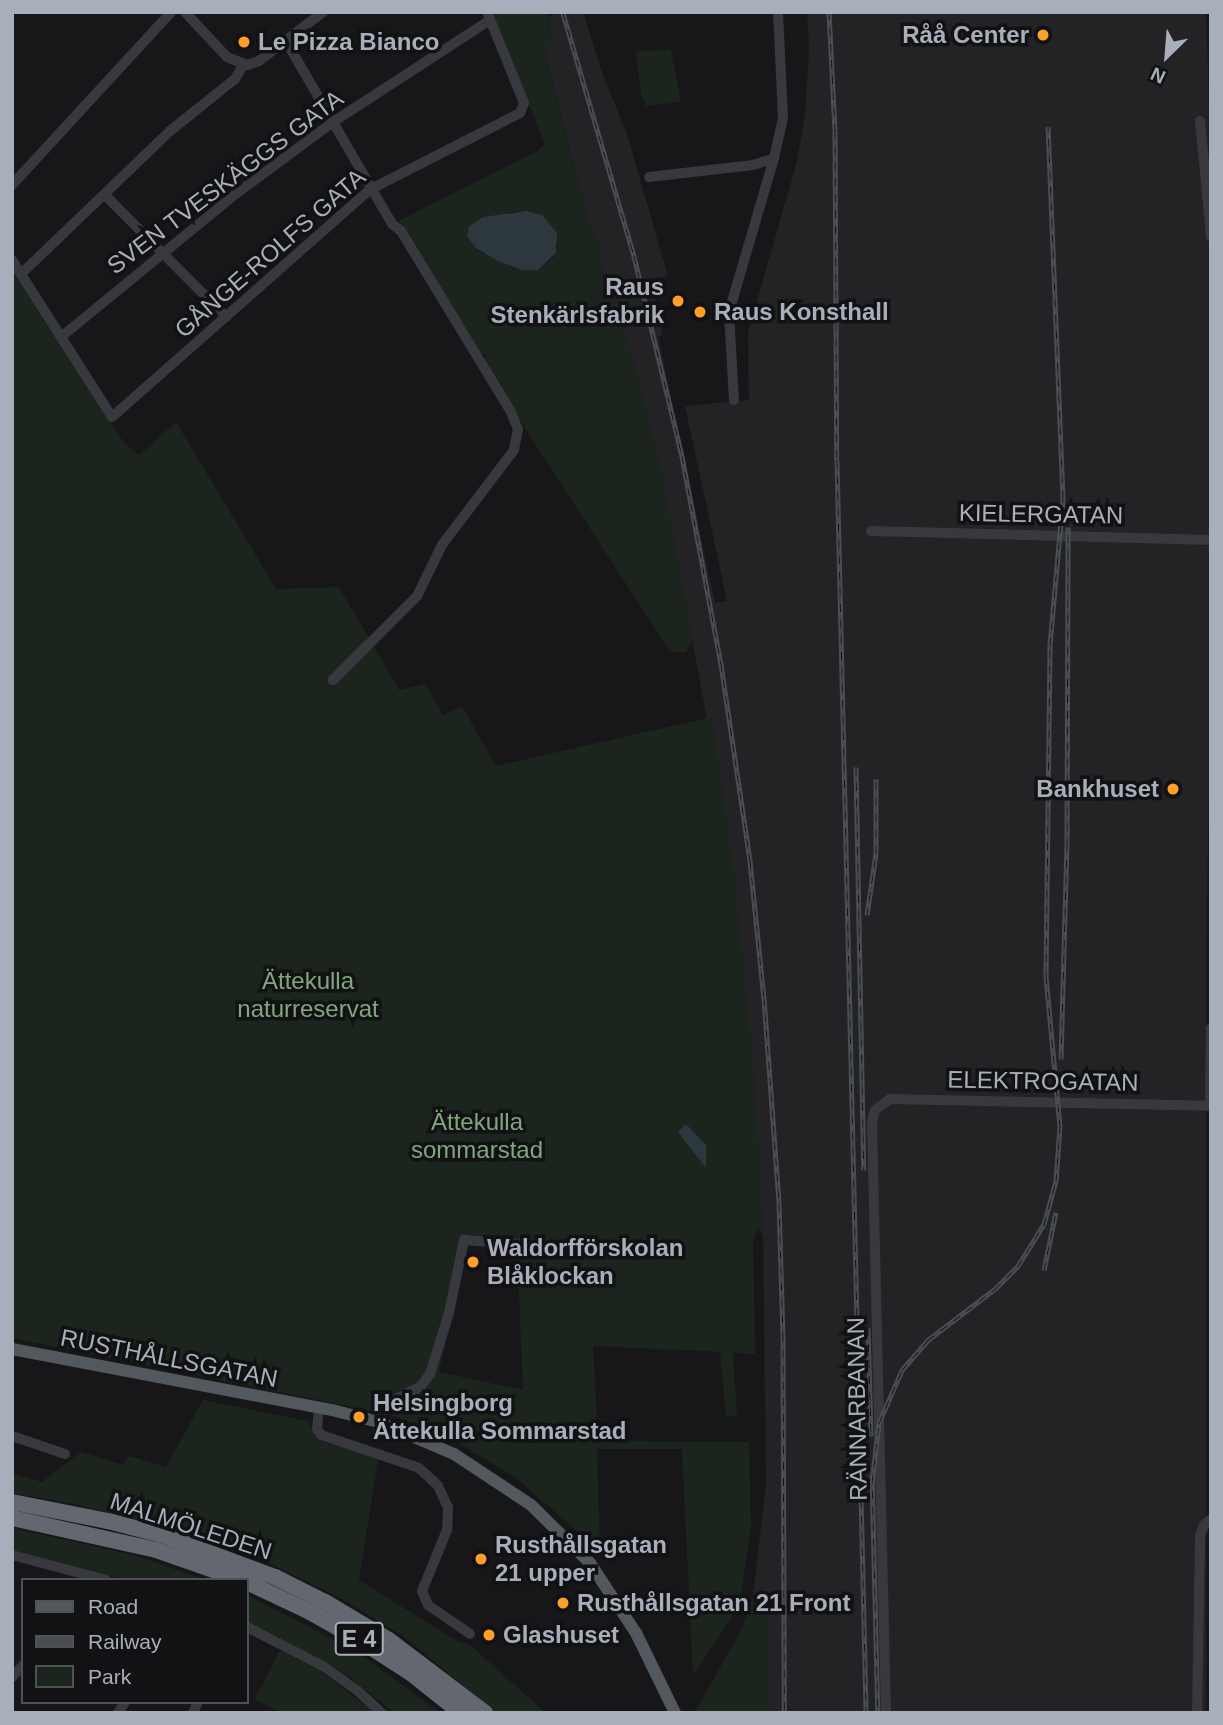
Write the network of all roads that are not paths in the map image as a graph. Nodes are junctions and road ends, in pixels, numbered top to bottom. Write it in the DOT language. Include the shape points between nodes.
graph roads {
  1 [pos="171,12"];
  2 [pos="185,12"];
  3 [pos="323,12"];
  4 [pos="778,12"];
  5 [pos="489,16"];
  6 [pos="286,41"];
  7 [pos="243,65"];
  8 [pos="1200,121"];
  9 [pos="333,122"];
  10 [pos="775,158"];
  11 [pos="649,177"];
  12 [pos="12,185"];
  13 [pos="371,188"];
  14 [pos="105,195"];
  15 [pos="1211,236"];
  16 [pos="164,253"];
  17 [pos="12,260"];
  18 [pos="21,274"];
  19 [pos="226,317"];
  20 [pos="61,337"];
  21 [pos="734,400"];
  22 [pos="871,531"];
  23 [pos="1211,540"];
  24 [pos="333,680"];
  25 [pos="1211,1028"];
  26 [pos="1210,1105"];
  27 [pos="877,1106"];
  28 [pos="594,1250"];
  29 [pos="12,1349"];
  30 [pos="319,1408"];
  31 [pos="379,1422"];
  32 [pos="12,1436"];
  33 [pos="65,1454"];
  34 [pos="12,1502"];
  35 [pos="12,1518"];
  36 [pos="1211,1519"];
  37 [pos="12,1555"];
  38 [pos="63,1574"];
  39 [pos="92,1578"];
  40 [pos="235,1578"];
  41 [pos="248,1583"];
  42 [pos="248,1628"];
  43 [pos="470,1634"];
  44 [pos="382,1713"];
  45 [pos="461,1713"];
  46 [pos="485,1713"];
  47 [pos="676,1713"];
  48 [pos="886,1713"];
  49 [pos="1197,1713"];
  1 -- 12 [label="street"];
  2 -- 7 [label="street" via="227,57"];
  3 -- 6 [label="street"];
  4 -- 10 [label="street" via="783,118"];
  5 -- 9 [label="street, SVEN TVESKÄGGS GATA"];
  5 -- 13 [label="street, GÅNGE-ROLFS GATA" via="525,108"];
  6 -- 7 [label="street" via="259,61"];
  6 -- 9 [label="street"];
  7 -- 14 [label="street" via="235,79 170,131"];
  8 -- 15 [label="street"];
  9 -- 13 [label="street"];
  9 -- 16 [label="street, SVEN TVESKÄGGS GATA"];
  10 -- 11 [label="street"];
  10 -- 21 [label="street" via="729,312"];
  13 -- 19 [label="street, GÅNGE-ROLFS GATA"];
  13 -- 24 [label="street" via="392,224 401,230 518,429 517,440 442,545 417,596"];
  14 -- 16 [label="street"];
  14 -- 18 [label="street"];
  16 -- 19 [label="street"];
  16 -- 20 [label="street, SVEN TVESKÄGGS GATA"];
  17 -- 18 [label="street"];
  18 -- 20 [label="street"];
  19 -- 20 [label="street, GÅNGE-ROLFS GATA" via="112,417"];
  22 -- 23 [label="street, KIELERGATAN"];
  25 -- 26 [label="street"];
  26 -- 27 [label="street, ELEKTROGATAN" via="890,1099"];
  27 -- 48 [label="street, RÄNNARBANAN" via="872,1122"];
  28 -- 31 [label="street" via="464,1240 430,1374 421,1386 388,1403"];
  29 -- 30 [label="main road, RUSTHÅLLSGATAN"];
  30 -- 31 [label="main road, RUSTHÅLLSGATAN"];
  30 -- 43 [label="street" via="317,1429 321,1435 419,1468 438,1486 448,1507 447,1531 422,1591 428,1605"];
  31 -- 47 [label="main road, RUSTHÅLLSGATAN" via="470,1463 553,1524 618,1601"];
  32 -- 33 [label="street"];
  34 -- 46 [label="highway, MALMÖLEDEN / E 4" via="136,1528 264,1572 326,1602 388,1640"];
  35 -- 40 [label="highway, MALMÖLEDEN / E 4" via="143,1546"];
  36 -- 49 [label="street" via="1200,1536"];
  37 -- 38 [label="street"];
  38 -- 39 [label="street"];
  41 -- 45 [label="highway, MALMÖLEDEN / E 4" via="345,1631 412,1674"];
  42 -- 44 [label="street" via="323,1666"];
}
